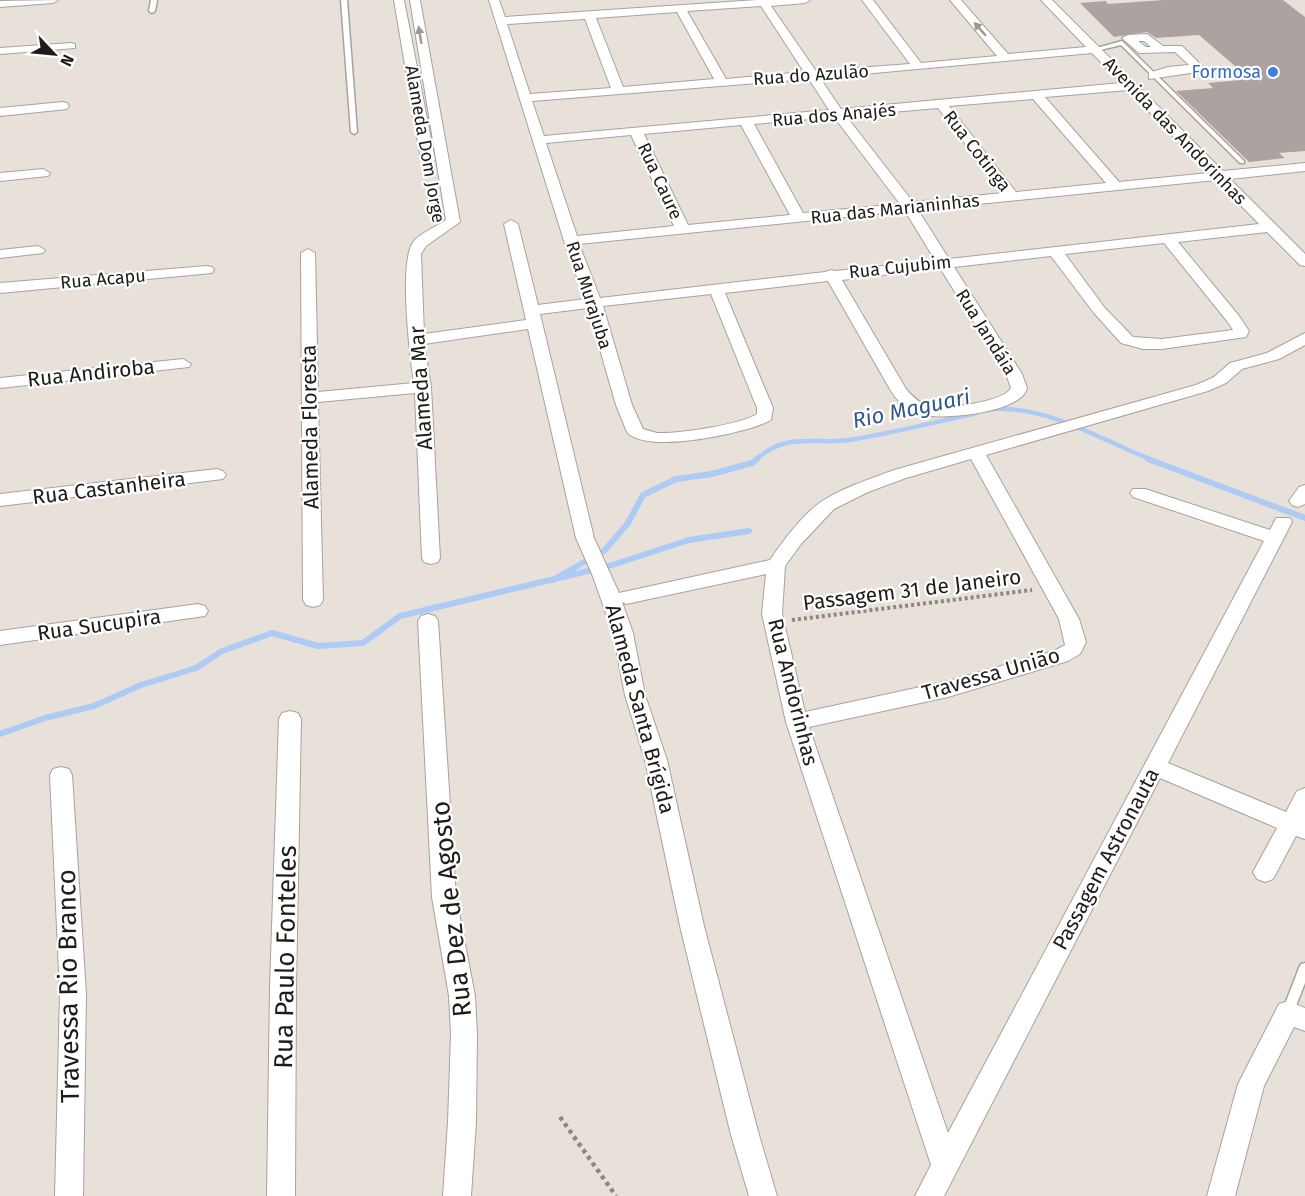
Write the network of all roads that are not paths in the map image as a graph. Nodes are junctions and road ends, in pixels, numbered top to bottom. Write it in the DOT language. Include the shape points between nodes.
graph roads {
  1 [pos="53,0"];
  2 [pos="154,0"];
  3 [pos="344,0"];
  4 [pos="399,0"];
  5 [pos="415,0"];
  6 [pos="494,0"];
  7 [pos="805,0"];
  8 [pos="867,0"];
  9 [pos="955,0"];
  10 [pos="1046,0"];
  11 [pos="763,1"];
  12 [pos="0,4"];
  13 [pos="680,8"];
  14 [pos="152,11"];
  15 [pos="589,15"];
  16 [pos="501,21"];
  17 [pos="1147,37"];
  18 [pos="1128,43"];
  19 [pos="71,46"];
  20 [pos="1178,48"];
  21 [pos="1096,49"];
  22 [pos="1160,49"];
  23 [pos="0,51"];
  24 [pos="1005,58"];
  25 [pos="918,67"];
  26 [pos="811,74"];
  27 [pos="1153,76"];
  28 [pos="722,82"];
  29 [pos="1130,86"];
  30 [pos="618,90"];
  31 [pos="1037,96"];
  32 [pos="525,98"];
  33 [pos="942,105"];
  34 [pos="63,106"];
  35 [pos="0,112"];
  36 [pos="838,114"];
  37 [pos="746,122"];
  38 [pos="354,132"];
  39 [pos="636,132"];
  40 [pos="539,140"];
  41 [pos="1242,162"];
  42 [pos="1305,167"];
  43 [pos="430,171"];
  44 [pos="43,173"];
  45 [pos="1219,176"];
  46 [pos="0,177"];
  47 [pos="1116,186"];
  48 [pos="1012,196"];
  49 [pos="436,205"];
  50 [pos="910,208"];
  51 [pos="799,219"];
  52 [pos="511,224"];
  53 [pos="1270,227"];
  54 [pos="683,230"];
  55 [pos="439,231"];
  56 [pos="1166,237"];
  57 [pos="571,241"];
  58 [pos="38,250"];
  59 [pos="1054,250"];
  60 [pos="308,253"];
  61 [pos="0,254"];
  62 [pos="1305,261"];
  63 [pos="944,262"];
  64 [pos="207,270"];
  65 [pos="831,274"];
  66 [pos="0,288"];
  67 [pos="716,289"];
  68 [pos="594,303"];
  69 [pos="532,317"];
  70 [pos="416,340"];
  71 [pos="1304,341"];
  72 [pos="183,364"];
  73 [pos="0,383"];
  74 [pos="423,387"];
  75 [pos="309,398"];
  76 [pos="976,453"];
  77 [pos="217,476"];
  78 [pos="1139,493"];
  79 [pos="0,500"];
  80 [pos="431,558"];
  81 [pos="776,565"];
  82 [pos="626,597"];
  83 [pos="313,600"];
  84 [pos="198,611"];
  85 [pos="428,621"];
  86 [pos="0,638"];
  87 [pos="290,719"];
  88 [pos="797,722"];
  89 [pos="1155,766"];
  90 [pos="61,775"];
  91 [pos="1305,797"];
  92 [pos="1298,827"];
  93 [pos="1265,872"];
  94 [pos="1305,968"];
  95 [pos="1296,1016"];
  96 [pos="945,1166"];
  97 [pos="69,1196"];
  98 [pos="280,1196"];
  99 [pos="457,1196"];
  100 [pos="763,1196"];
  101 [pos="929,1196"];
  102 [pos="1221,1196"];
  1 -- 12 [label="street"];
  2 -- 14 [label="lane"];
  3 -- 38 [label="lane"];
  4 -- 43 [label="street, Alameda Dom Jorge"];
  55 -- 5 [label="street, Alameda Dom Jorge, one-way" via="453,222"];
  6 -- 16 [label="street, Rua Murajuba"];
  7 -- 11 [label="street"];
  8 -- 25 [label="street"];
  24 -- 9 [label="street, one-way"];
  10 -- 21 [label="street, Avenida das Andorinhas"];
  11 -- 13 [label="street"];
  11 -- 26 [label="street, Rua Jandáia"];
  13 -- 15 [label="street"];
  13 -- 28 [label="street"];
  15 -- 16 [label="street"];
  15 -- 30 [label="street"];
  16 -- 32 [label="street, Rua Murajuba"];
  17 -- 18 [label="street" via="1128,38"];
  17 -- 20 [label="street" via="1167,40"];
  17 -- 22 [label="street"];
  18 -- 21 [label="lane"];
  18 -- 22 [label="street" via="1143,51"];
  18 -- 27 [label="lane"];
  19 -- 23 [label="street"];
  20 -- 22 [label="street"];
  20 -- 27 [label="street" via="1198,68"];
  21 -- 24 [label="street, Rua do Azulão"];
  21 -- 29 [label="street, Avenida das Andorinhas"];
  24 -- 25 [label="street, Rua do Azulão"];
  25 -- 26 [label="street, Rua do Azulão"];
  26 -- 28 [label="street, Rua do Azulão"];
  26 -- 36 [label="street, Rua Jandáia"];
  27 -- 41 [label="lane"];
  28 -- 30 [label="street, Rua do Azulão"];
  29 -- 31 [label="street, Rua dos Anajés"];
  29 -- 45 [label="street, Avenida das Andorinhas"];
  30 -- 32 [label="street, Rua do Azulão"];
  31 -- 33 [label="street, Rua dos Anajés"];
  31 -- 47 [label="street"];
  32 -- 40 [label="street, Rua Murajuba"];
  33 -- 36 [label="street, Rua dos Anajés"];
  33 -- 48 [label="street, Rua Cotinga"];
  34 -- 35 [label="street"];
  36 -- 37 [label="street, Rua dos Anajés"];
  36 -- 50 [label="street, Rua Jandáia"];
  37 -- 39 [label="street, Rua dos Anajés"];
  37 -- 51 [label="street"];
  39 -- 40 [label="street, Rua dos Anajés"];
  39 -- 54 [label="street, Rua Caure"];
  40 -- 57 [label="street, Rua Murajuba"];
  42 -- 45 [label="street, Rua das Marianinhas"];
  44 -- 46 [label="street"];
  45 -- 47 [label="street, Rua das Marianinhas"];
  45 -- 53 [label="street, Avenida das Andorinhas"];
  47 -- 48 [label="street, Rua das Marianinhas"];
  48 -- 50 [label="street, Rua das Marianinhas"];
  49 -- 55 [label="street, Alameda Dom Jorge"];
  50 -- 51 [label="street, Rua das Marianinhas"];
  50 -- 63 [label="street, Rua Jandáia"];
  51 -- 54 [label="street, Rua das Marianinhas"];
  52 -- 69 [label="street, Alameda Santa Brígida"];
  53 -- 56 [label="street, Rua Cujubim"];
  53 -- 62 [label="street, Avenida das Andorinhas"];
  54 -- 57 [label="street, Rua das Marianinhas"];
  55 -- 70 [label="street, Alameda Mar" via="420,243 414,254"];
  56 -- 59 [label="street, Rua Cujubim"];
  56 -- 59 [label="street" via="1234,319 1240,334 1183,342 1143,344 1127,340"];
  57 -- 68 [label="street, Rua Murajuba"];
  58 -- 61 [label="street"];
  59 -- 63 [label="street, Rua Cujubim"];
  60 -- 75 [label="street, Alameda Floresta"];
  63 -- 65 [label="street, Rua Cujubim"];
  63 -- 65 [label="street, Rua Jandáia" via="1018,384 1018,393 1004,401 938,414 921,410 904,399"];
  64 -- 66 [label="street, Rua Acapu"];
  65 -- 67 [label="street, Rua Cujubim"];
  67 -- 68 [label="street, Rua Cujubim"];
  67 -- 68 [label="street, Rua Murajuba" via="766,413 753,424 654,438 636,432 624,405"];
  68 -- 69 [label="street, Rua Cujubim"];
  69 -- 70 [label="street, Rua Cujubim"];
  69 -- 100 [label="street, Alameda Santa Brígida" via="585,538 623,633 635,695 656,760 692,926"];
  70 -- 74 [label="street, Alameda Mar"];
  71 -- 76 [label="street" via="1273,356 1236,366 1203,388"];
  72 -- 73 [label="street, Rua Andiroba"];
  74 -- 75 [label="street"];
  74 -- 80 [label="street, Alameda Mar"];
  75 -- 83 [label="street, Alameda Floresta"];
  76 -- 81 [label="street" via="900,474 837,499 806,526"];
  76 -- 88 [label="street, Travessa União" via="1070,619 1076,642 1073,649 948,689"];
  77 -- 79 [label="street, Rua Castanheira"];
  78 -- 89 [label="street, Passagem Astronauta" via="1279,530"];
  81 -- 82 [label="street"];
  81 -- 88 [label="street, Rua Andorinhas" via="774,622"];
  84 -- 86 [label="street, Rua Sucupira"];
  85 -- 99 [label="street, Rua Dez de Agosto" via="444,897 464,1034"];
  87 -- 98 [label="street, Rua Paulo Fonteles"];
  88 -- 96 [label="street, Rua Andorinhas"];
  89 -- 92 [label="street"];
  89 -- 96 [label="street, Passagem Astronauta"];
  90 -- 97 [label="street, Travessa Rio Branco" via="73,994"];
  91 -- 92 [label="street"];
  92 -- 93 [label="street"];
  94 -- 95 [label="lane"];
  95 -- 102 [label="street" via="1251,1084"];
  96 -- 101 [label="street, Passagem Astronauta"];
}
